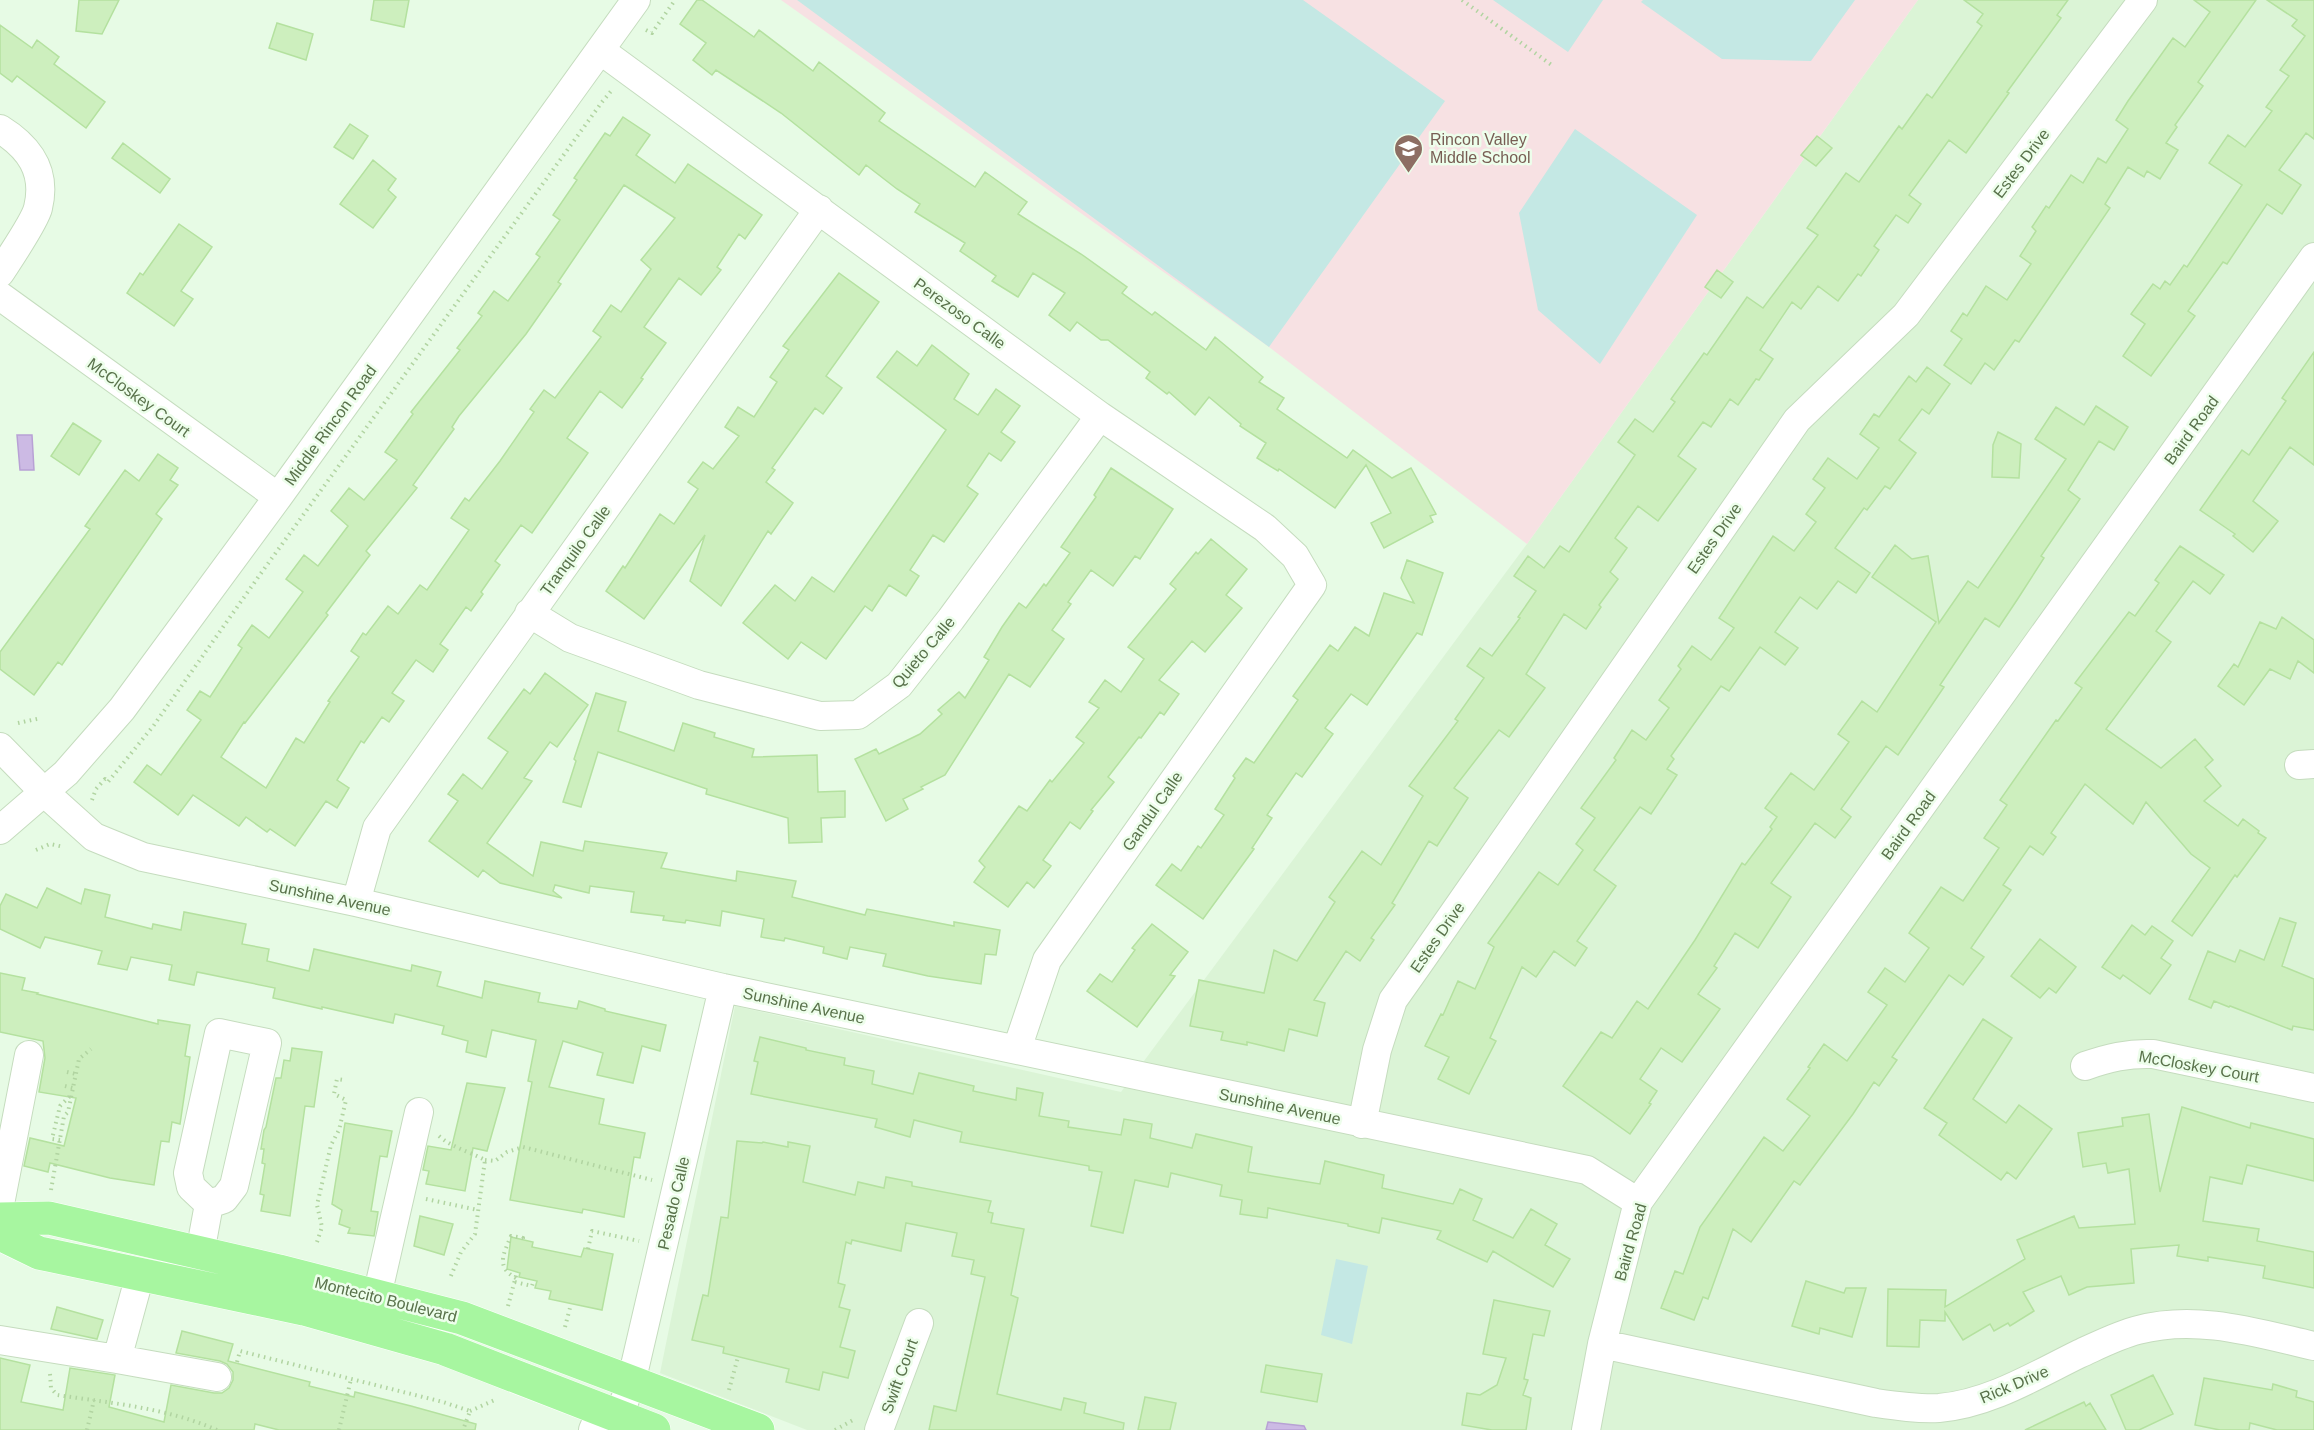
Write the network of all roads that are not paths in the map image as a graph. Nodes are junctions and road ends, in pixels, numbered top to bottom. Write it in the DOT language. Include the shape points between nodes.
graph roads {
  1 [pos="636,0"];
  2 [pos="2143,0"];
  3 [pos="600,50"];
  4 [pos="0,129"];
  5 [pos="819,209"];
  6 [pos="2314,257"];
  7 [pos="0,273"];
  8 [pos="0,296"];
  9 [pos="1100,416"];
  10 [pos="278,497"];
  11 [pos="1312,585"];
  12 [pos="529,614"];
  13 [pos="0,747"];
  14 [pos="45,793"];
  15 [pos="0,830"];
  16 [pos="356,902"];
  17 [pos="723,988"];
  18 [pos="1017,1048"];
  19 [pos="29,1055"];
  20 [pos="2085,1065"];
  21 [pos="2314,1088"];
  22 [pos="419,1112"];
  23 [pos="1362,1124"];
  24 [pos="1638,1202"];
  25 [pos="0,1204"];
  26 [pos="209,1204"];
  27 [pos="0,1219"];
  28 [pos="0,1234"];
  29 [pos="200,1253"];
  30 [pos="140,1275"];
  31 [pos="377,1296"];
  32 [pos="919,1323"];
  33 [pos="0,1340"];
  34 [pos="1602,1344"];
  35 [pos="2314,1346"];
  36 [pos="117,1359"];
  37 [pos="217,1377"];
  38 [pos="631,1383"];
  39 [pos="604,1418"];
  40 [pos="870,1423"];
  41 [pos="654,1430"];
  42 [pos="758,1430"];
  43 [pos="1586,1430"];
  1 -- 3 [label="street, Middle Rincon Road"];
  2 -- 23 [label="street, Estes Drive" via="1906,315 1797,420 1393,1000 1377,1050"];
  3 -- 5 [label="street, Perezoso Calle"];
  3 -- 10 [label="street, Middle Rincon Road"];
  4 -- 7 [label="street" via="34,159 40,184 38,209"];
  5 -- 9 [label="street, Perezoso Calle"];
  5 -- 12 [label="street, Tranquilo Calle"];
  6 -- 24 [label="street, Baird Road"];
  8 -- 10 [label="street, McCloskey Court"];
  9 -- 11 [label="street, Perezoso Calle" via="1265,528 1295,556"];
  9 -- 12 [label="street, Quieto Calle" via="898,685 858,715 820,716 699,685 570,638"];
  10 -- 14 [label="street, Middle Rincon Road" via="122,709"];
  11 -- 18 [label="street, Gandul Calle" via="1047,960"];
  12 -- 16 [label="street, Tranquilo Calle" via="377,828"];
  13 -- 14 [label="street, Sunshine Avenue"];
  14 -- 15 [label="street, Middle Rincon Road"];
  14 -- 16 [label="street, Sunshine Avenue" via="94,837 143,857"];
  16 -- 17 [label="street, Sunshine Avenue"];
  17 -- 18 [label="street, Sunshine Avenue"];
  17 -- 38 [label="street, Pesado Calle"];
  18 -- 23 [label="street, Sunshine Avenue"];
  19 -- 25 [label="street"];
  20 -- 21 [label="street, McCloskey Court" via="2115,1056 2153,1054"];
  22 -- 31 [label="street"];
  23 -- 24 [label="street, Sunshine Avenue" via="1587,1170"];
  24 -- 34 [label="street, Baird Road"];
  26 -- 26 [label="street" via="224,1199 234,1186 267,1043 219,1033 188,1173 190,1186"];
  26 -- 29 [label="street"];
  27 -- 29 [label="main road, Montecito Boulevard" via="49,1218"];
  28 -- 30 [label="main road, Montecito Boulevard" via="39,1253"];
  29 -- 31 [label="main road, Montecito Boulevard"];
  30 -- 36 [label="street"];
  30 -- 39 [label="main road, Montecito Boulevard" via="304,1309 445,1349"];
  31 -- 38 [label="main road, Montecito Boulevard" via="462,1318"];
  32 -- 40 [label="street, Swift Court"];
  33 -- 36 [label="street"];
  34 -- 35 [label="street, Rick Drive" via="1919,1408 1941,1408 1984,1398 2117,1337 2159,1326 2220,1326"];
  34 -- 43 [label="street, Baird Road"];
  36 -- 37 [label="street"];
  38 -- 39 [label="street, Pesado Calle"];
  38 -- 42 [label="main road, Montecito Boulevard"];
  39 -- 41 [label="main road, Montecito Boulevard"];
}
